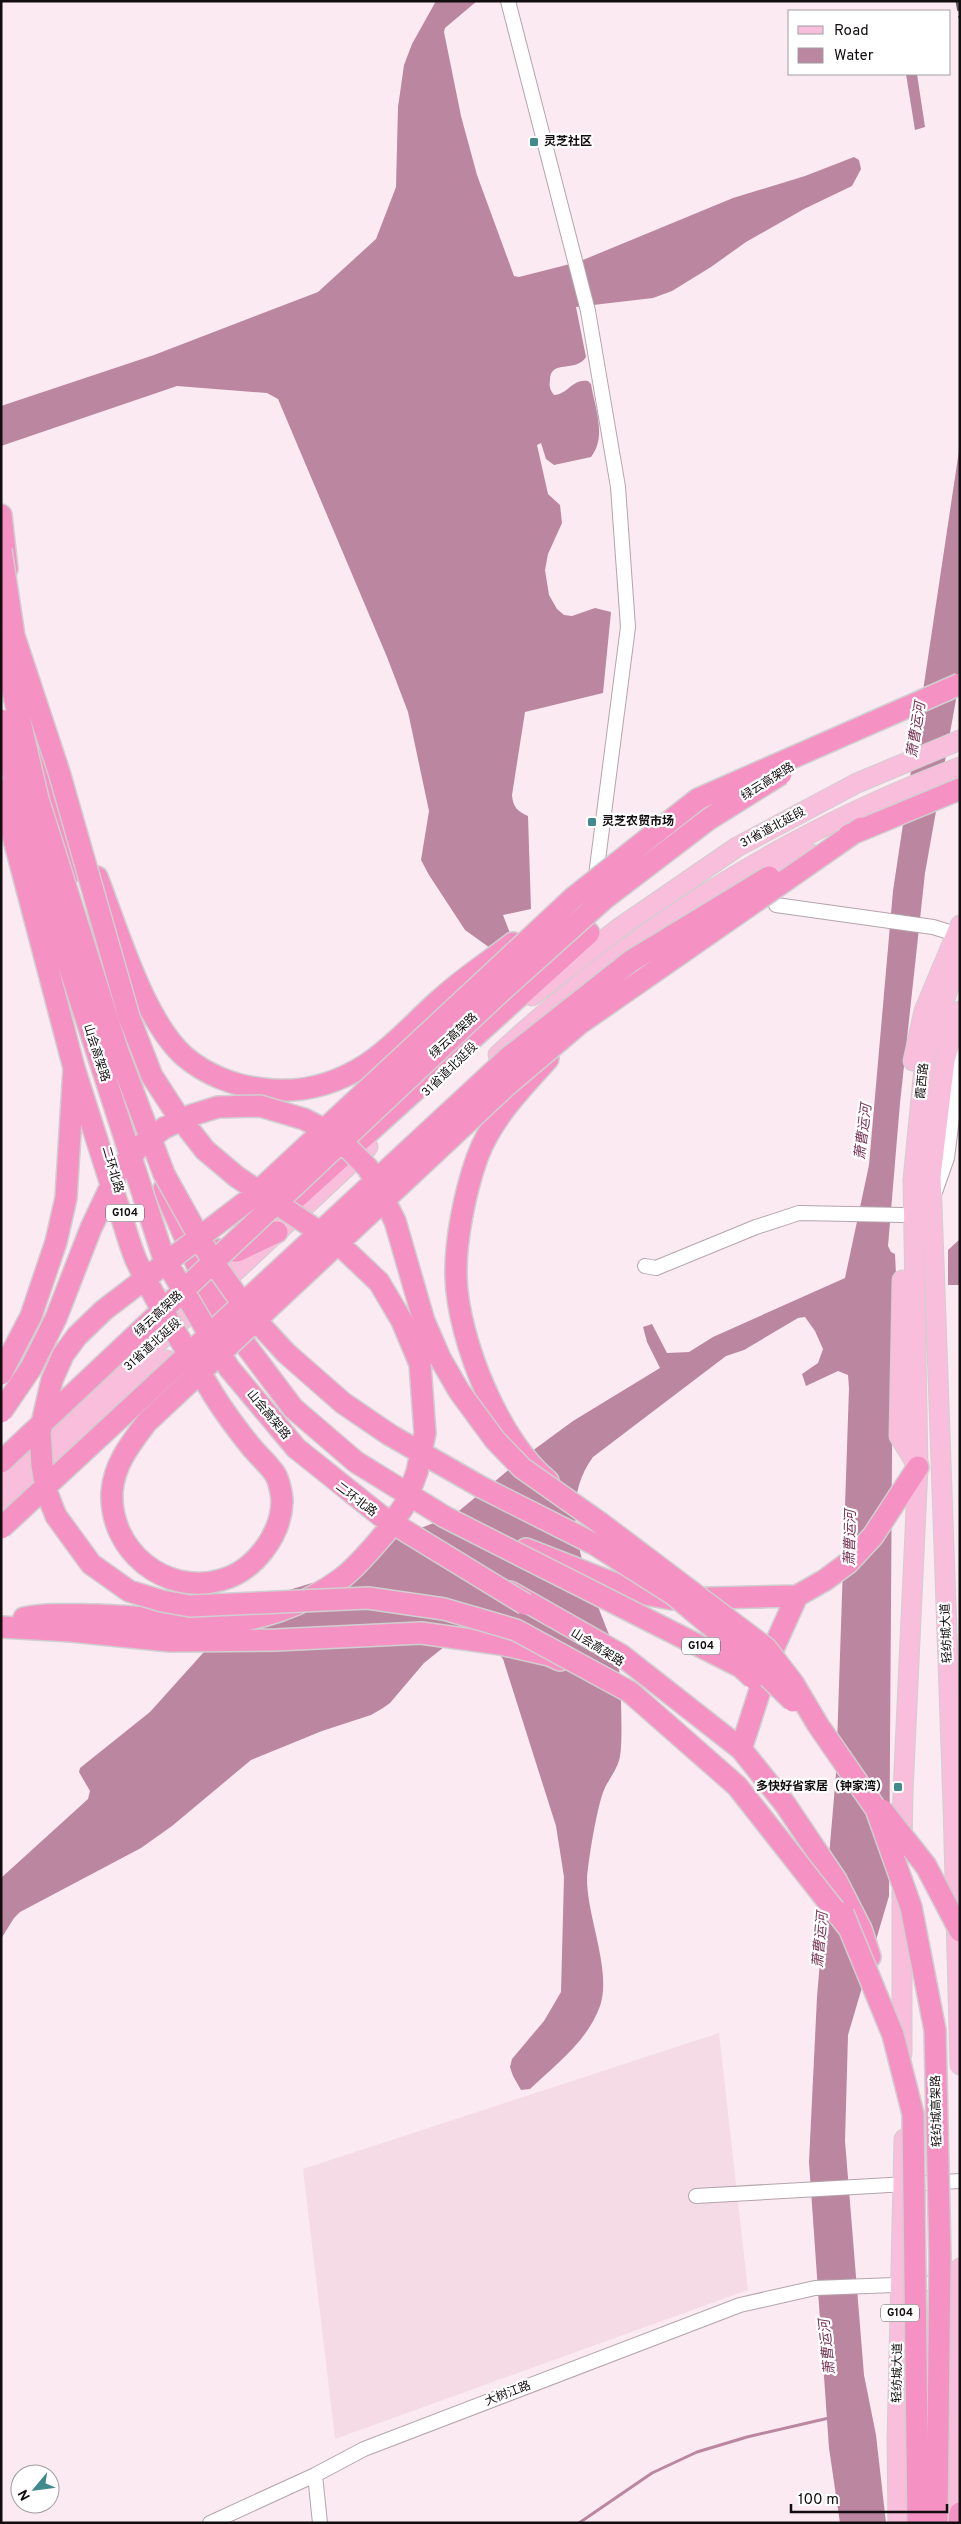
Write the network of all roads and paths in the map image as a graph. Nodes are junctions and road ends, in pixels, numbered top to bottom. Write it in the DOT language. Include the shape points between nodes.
graph roads {
  1 [pos="508,1"];
  2 [pos="1,515"];
  3 [pos="1,550"];
  4 [pos="1,640"];
  5 [pos="960,684"];
  6 [pos="1,720"];
  7 [pos="957,740"];
  8 [pos="960,767"];
  9 [pos="960,789"];
  10 [pos="1,790"];
  11 [pos="960,794"];
  12 [pos="70,808"];
  13 [pos="1,826"];
  14 [pos="861,828"];
  15 [pos="574,898"];
  16 [pos="776,905"];
  17 [pos="662,922"];
  18 [pos="958,929"];
  19 [pos="588,933"];
  20 [pos="960,963"];
  21 [pos="960,1011"];
  22 [pos="579,1024"];
  23 [pos="960,1054"];
  24 [pos="74,1068"];
  25 [pos="910,1209"];
  26 [pos="277,1232"];
  27 [pos="183,1235"];
  28 [pos="916,1243"];
  29 [pos="237,1251"];
  30 [pos="645,1266"];
  31 [pos="215,1303"];
  32 [pos="185,1330"];
  33 [pos="1,1374"];
  34 [pos="1,1412"];
  35 [pos="1,1462"];
  36 [pos="918,1467"];
  37 [pos="1,1485"];
  38 [pos="1,1509"];
  39 [pos="445,1517"];
  40 [pos="599,1522"];
  41 [pos="1,1528"];
  42 [pos="802,1593"];
  43 [pos="1,1622"];
  44 [pos="1,1627"];
  45 [pos="630,1692"];
  46 [pos="818,1725"];
  47 [pos="741,1749"];
  48 [pos="835,1894"];
  49 [pos="958,1908"];
  50 [pos="855,1928"];
  51 [pos="960,1931"];
  52 [pos="902,2052"];
  53 [pos="960,2065"];
  54 [pos="960,2181"];
  55 [pos="903,2182"];
  56 [pos="696,2196"];
  57 [pos="960,2268"];
  58 [pos="959,2283"];
  59 [pos="900,2284"];
  60 [pos="315,2475"];
  61 [pos="960,2513"];
  62 [pos="210,2523"];
  63 [pos="320,2523"];
  64 [pos="898,2523"];
  65 [pos="918,2523"];
  66 [pos="937,2523"];
  67 [pos="954,2523"];
  68 [pos="958,2523"];
  1 -- 19 [label="street" via="588,311 618,487 628,627"];
  2 -- 27 [label="highway, G104" via="14,634 56,817 118,1059 148,1151"];
  3 -- 12 [label="highway, bridge" via="14,636"];
  4 -- 46 [label="highway, 山会高架路, bridge" via="38,799 121,1058 164,1174 213,1262 250,1314 286,1353 343,1403 390,1436 594,1544 674,1595 747,1656"];
  5 -- 15 [label="highway, bridge" via="698,799"];
  5 -- 35 [label="highway, 绿云高架路, bridge" via="830,743 709,819 604,899 496,996"];
  6 -- 48 [label="highway, 山会高架路, bridge" via="17,792 51,910 163,1256 229,1368 296,1448 381,1516 627,1666 676,1706 752,1775"];
  7 -- 26 [label="main road, 31省道北延段" via="857,783 736,847 619,928 506,1017"];
  8 -- 17 [label="main road" via="857,809 761,858"];
  9 -- 14 [label="highway, bridge"];
  10 -- 24 [label="highway, bridge"];
  11 -- 17 [label="main road, bridge" via="853,834 738,890"];
  12 -- 15 [label="highway, bridge" via="132,966 165,1034 184,1056 201,1068 248,1088 302,1090 353,1072 385,1050 444,995"];
  12 -- 43 [label="highway, bridge" via="129,1016 152,1076 205,1150 237,1177 342,1247 379,1282 402,1321 420,1364 425,1433 417,1472 404,1506 387,1531 343,1577 322,1592 290,1607 255,1617 212,1622 40,1614"];
  13 -- 32 [label="highway, 二环北路 / G104" via="49,964 136,1252"];
  14 -- 22 [label="highway, bridge"];
  14 -- 41 [label="highway, bridge" via="745,890 639,956 549,1024 456,1104"];
  15 -- 45 [label="highway, bridge" via="251,1198 104,1310 77,1336 52,1380 40,1432 42,1465 47,1493 56,1516 74,1544 91,1564 129,1591 190,1606 368,1598 444,1609 516,1630"];
  16 -- 18 [label="street"];
  17 -- 31 [label="main road" via="520,1034 445,1104"];
  18 -- 25 [label="main road" via="924,1011 914,1059 908,1103"];
  19 -- 29 [label="highway"];
  20 -- 25 [label="main road, 霞西路" via="954,972 925,1058"];
  21 -- 25 [label="main road, 霞西路" via="944,1060 931,1176"];
  22 -- 24 [label="highway, bridge" via="477,1112 427,1160 341,1240 205,1368 198,1375 147,1422 125,1449 112,1491 114,1513 121,1534 142,1564 179,1583 198,1583 229,1577 245,1569 263,1552 275,1529 282,1502 276,1475 216,1399 207,1384 203,1376 198,1368 194,1360 169,1322 135,1258"];
  22 -- 40 [label="highway, bridge" via="505,1107 478,1156 463,1207 456,1277 462,1322 482,1384 507,1429 538,1472"];
  23 -- 25 [label="street" via="947,1158"];
  24 -- 33 [label="highway, bridge" via="66,1198 56,1242 31,1316"];
  25 -- 28 [label="main road"];
  25 -- 30 [label="street" via="850,1214 799,1213 656,1268"];
  26 -- 29 [label="highway"];
  26 -- 31 [label="main road, 31省道北延段"];
  27 -- 29 [label="highway" via="212,1249"];
  27 -- 31 [label="highway, G104"];
  28 -- 36 [label="main road" via="899,1436"];
  28 -- 49 [label="main road, 轻纺城大道" via="934,1295"];
  31 -- 32 [label="main road, 31省道北延段"];
  31 -- 39 [label="highway, G104, bridge" via="293,1408 356,1462"];
  32 -- 37 [label="main road, 31省道北延段"];
  32 -- 38 [label="main road"];
  32 -- 47 [label="highway, 二环北路 / G104, bridge" via="299,1457 382,1518 621,1655"];
  34 -- 40 [label="highway, bridge" via="31,1368 56,1318 91,1228 118,1171 139,1147 164,1128 192,1115 218,1107 260,1106 304,1118 335,1134 368,1168 395,1221 424,1321 459,1391 495,1440 522,1468"];
  36 -- 42 [label="highway" via="873,1536 848,1563"];
  36 -- 52 [label="main road, G104" via="902,1792"];
  39 -- 42 [label="highway, bridge" via="644,1594 671,1599"];
  39 -- 51 [label="highway, G104, bridge" via="741,1667 839,1754 926,1866"];
  40 -- 46 [label="highway, bridge" via="766,1648 793,1683"];
  42 -- 47 [label="highway" via="774,1647"];
  44 -- 45 [label="highway" via="170,1641 421,1633 500,1644 549,1655"];
  45 -- 50 [label="highway, bridge" via="737,1786"];
  46 -- 66 [label="highway, 轻纺城高架路, bridge" via="876,1809 911,1907 935,2030 940,2257"];
  47 -- 50 [label="highway, G104" via="820,1854 836,1880"];
  48 -- 50 [label="highway, 轻纺城高架路, bridge"];
  49 -- 53 [label="main road, 轻纺城大道"];
  50 -- 52 [label="highway, G104"];
  50 -- 65 [label="highway, 轻纺城高架路, bridge" via="893,2035 913,2114"];
  52 -- 55 [label="main road, 轻纺城大道 / G104"];
  54 -- 55 [label="street"];
  55 -- 56 [label="street"];
  55 -- 59 [label="main road, 轻纺城大道 / G104"];
  57 -- 58 [label="main road"];
  58 -- 59 [label="street, 大树江路"];
  58 -- 67 [label="main road"];
  59 -- 60 [label="street, 大树江路" via="815,2288 740,2306 364,2449"];
  59 -- 64 [label="main road, 轻纺城大道 / G104"];
  60 -- 62 [label="street, 大树江路"];
  60 -- 63 [label="street"];
  61 -- 68 [label="highway"];
}
